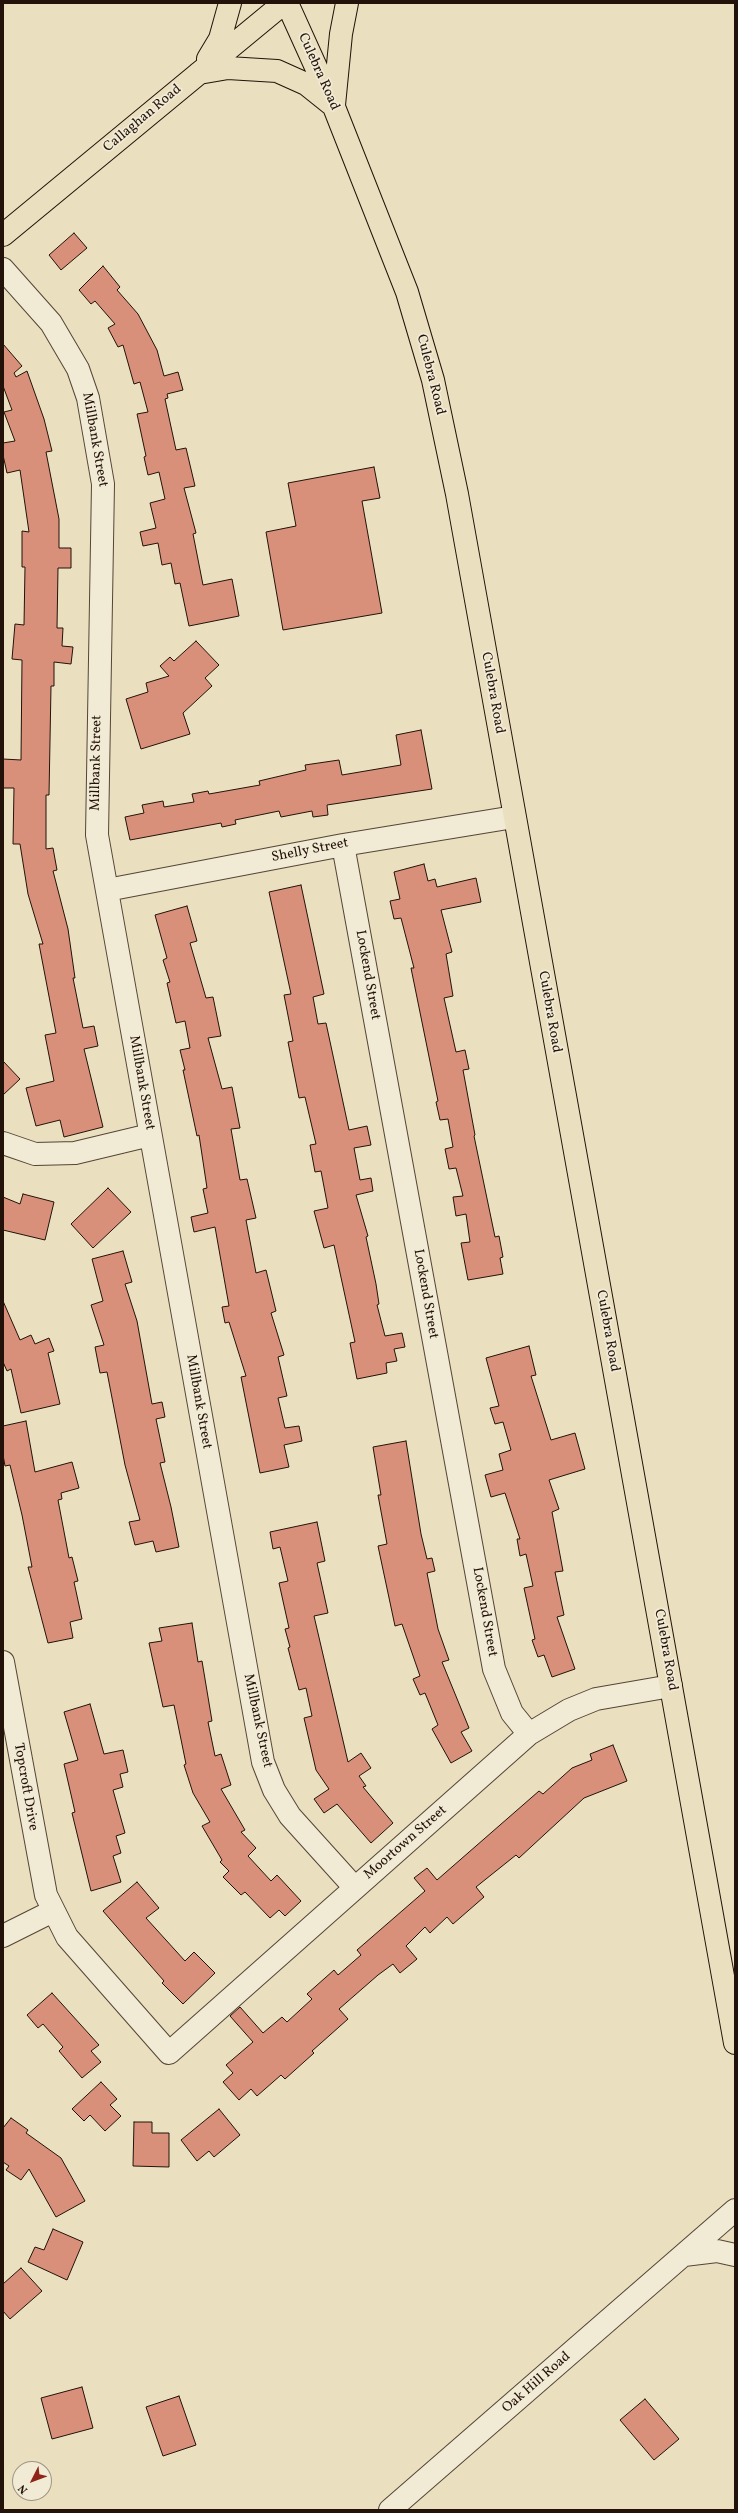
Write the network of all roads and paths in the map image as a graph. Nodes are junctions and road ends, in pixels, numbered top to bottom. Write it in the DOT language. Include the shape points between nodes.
graph roads {
  1 [pos="230,3"];
  2 [pos="284,3"];
  3 [pos="287,3"];
  4 [pos="347,3"];
  5 [pos="198,73"];
  6 [pos="334,107"];
  7 [pos="3,235"];
  8 [pos="7,281"];
  9 [pos="514,818"];
  10 [pos="343,845"];
  11 [pos="107,890"];
  12 [pos="150,1135"];
  13 [pos="3,1142"];
  14 [pos="3,1662"];
  15 [pos="671,1686"];
  16 [pos="529,1734"];
  17 [pos="355,1888"];
  18 [pos="53,1911"];
  19 [pos="3,1936"];
  20 [pos="735,2043"];
  21 [pos="169,2053"];
  22 [pos="735,2210"];
  23 [pos="684,2255"];
  24 [pos="735,2255"];
  25 [pos="390,2510"];
  1 -- 5 [label="main road" via="220,39"];
  2 -- 5 [label="main road, Callaghan Road"];
  3 -- 6 [label="main road, Culebra Road"];
  4 -- 6 [label="main road" via="341,34"];
  5 -- 6 [label="main road" via="228,68 277,71 306,84"];
  5 -- 7 [label="main road, Callaghan Road"];
  6 -- 9 [label="main road, Culebra Road" via="408,292 433,380 457,494"];
  8 -- 11 [label="street, Millbank Street" via="51,323 78,369 88,398 103,484 96,820"];
  9 -- 10 [label="street, Shelly Street"];
  9 -- 15 [label="main road, Culebra Road"];
  10 -- 11 [label="street, Shelly Street"];
  10 -- 16 [label="street, Lockend Street" via="494,1669 512,1713"];
  11 -- 12 [label="street, Millbank Street"];
  12 -- 13 [label="street" via="75,1153 35,1154"];
  12 -- 17 [label="street, Millbank Street" via="263,1762 274,1790 290,1816"];
  14 -- 18 [label="street, Topcroft Drive" via="42,1879"];
  15 -- 16 [label="street, Moortown Street" via="596,1699 569,1710"];
  15 -- 20 [label="main road, Culebra Road"];
  16 -- 17 [label="street, Moortown Street"];
  17 -- 21 [label="street, Moortown Street"];
  18 -- 19 [label="street"];
  18 -- 21 [label="street, Topcroft Drive" via="67,1937"];
  22 -- 23 [label="street, Oak Hill Road"];
  23 -- 24 [label="street" via="717,2251"];
  23 -- 25 [label="street, Oak Hill Road"];
}
